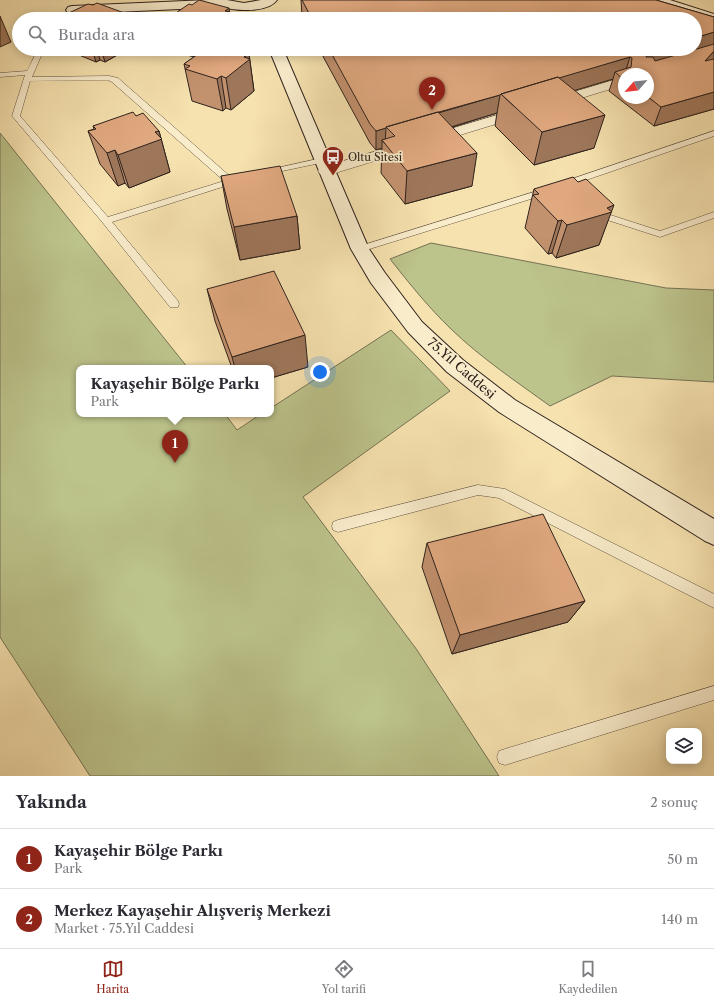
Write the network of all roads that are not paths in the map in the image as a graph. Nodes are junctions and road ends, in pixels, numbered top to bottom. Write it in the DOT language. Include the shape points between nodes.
graph roads {
  1 [pos="112,0"];
  2 [pos="271,0"];
  3 [pos="652,1"];
  4 [pos="224,3"];
  5 [pos="250,12"];
  6 [pos="266,12"];
  7 [pos="683,12"];
  8 [pos="692,12"];
  9 [pos="702,15"];
  10 [pos="714,18"];
  11 [pos="702,19"];
  12 [pos="714,23"];
  13 [pos="38,56"];
  14 [pos="279,56"];
  15 [pos="0,75"];
  16 [pos="28,76"];
  17 [pos="618,84"];
  18 [pos="714,133"];
  19 [pos="324,166"];
  20 [pos="260,174"];
  21 [pos="245,177"];
  22 [pos="230,181"];
  23 [pos="538,194"];
  24 [pos="554,199"];
  25 [pos="584,209"];
  26 [pos="714,215"];
  27 [pos="106,221"];
  28 [pos="360,249"];
  29 [pos="174,304"];
  30 [pos="338,526"];
  31 [pos="714,534"];
  32 [pos="714,601"];
  33 [pos="714,693"];
  34 [pos="504,757"];
  1 -- 4 [label="street" via="73,6"];
  2 -- 4 [label="street" via="248,6"];
  2 -- 6 [label="street"];
  3 -- 7 [label="street"];
  3 -- 8 [label="street"];
  4 -- 5 [label="street"];
  9 -- 10 [label="street"];
  11 -- 12 [label="street"];
  13 -- 16 [label="lane"];
  14 -- 19 [label="street, 75.Yıl Caddesi"];
  15 -- 16 [label="lane"];
  16 -- 22 [label="lane" via="115,80"];
  16 -- 27 [label="lane" via="16,116"];
  17 -- 19 [label="street"];
  18 -- 23 [label="lane"];
  19 -- 20 [label="lane"];
  19 -- 28 [label="street, 75.Yıl Caddesi"];
  21 -- 22 [label="lane"];
  22 -- 27 [label="lane"];
  23 -- 24 [label="lane"];
  23 -- 28 [label="lane"];
  25 -- 26 [label="lane" via="660,234"];
  27 -- 29 [label="lane"];
  28 -- 31 [label="street, 75.Yıl Caddesi" via="408,318 455,366 507,406"];
  30 -- 32 [label="lane" via="478,490 501,493"];
  33 -- 34 [label="lane"];
}
